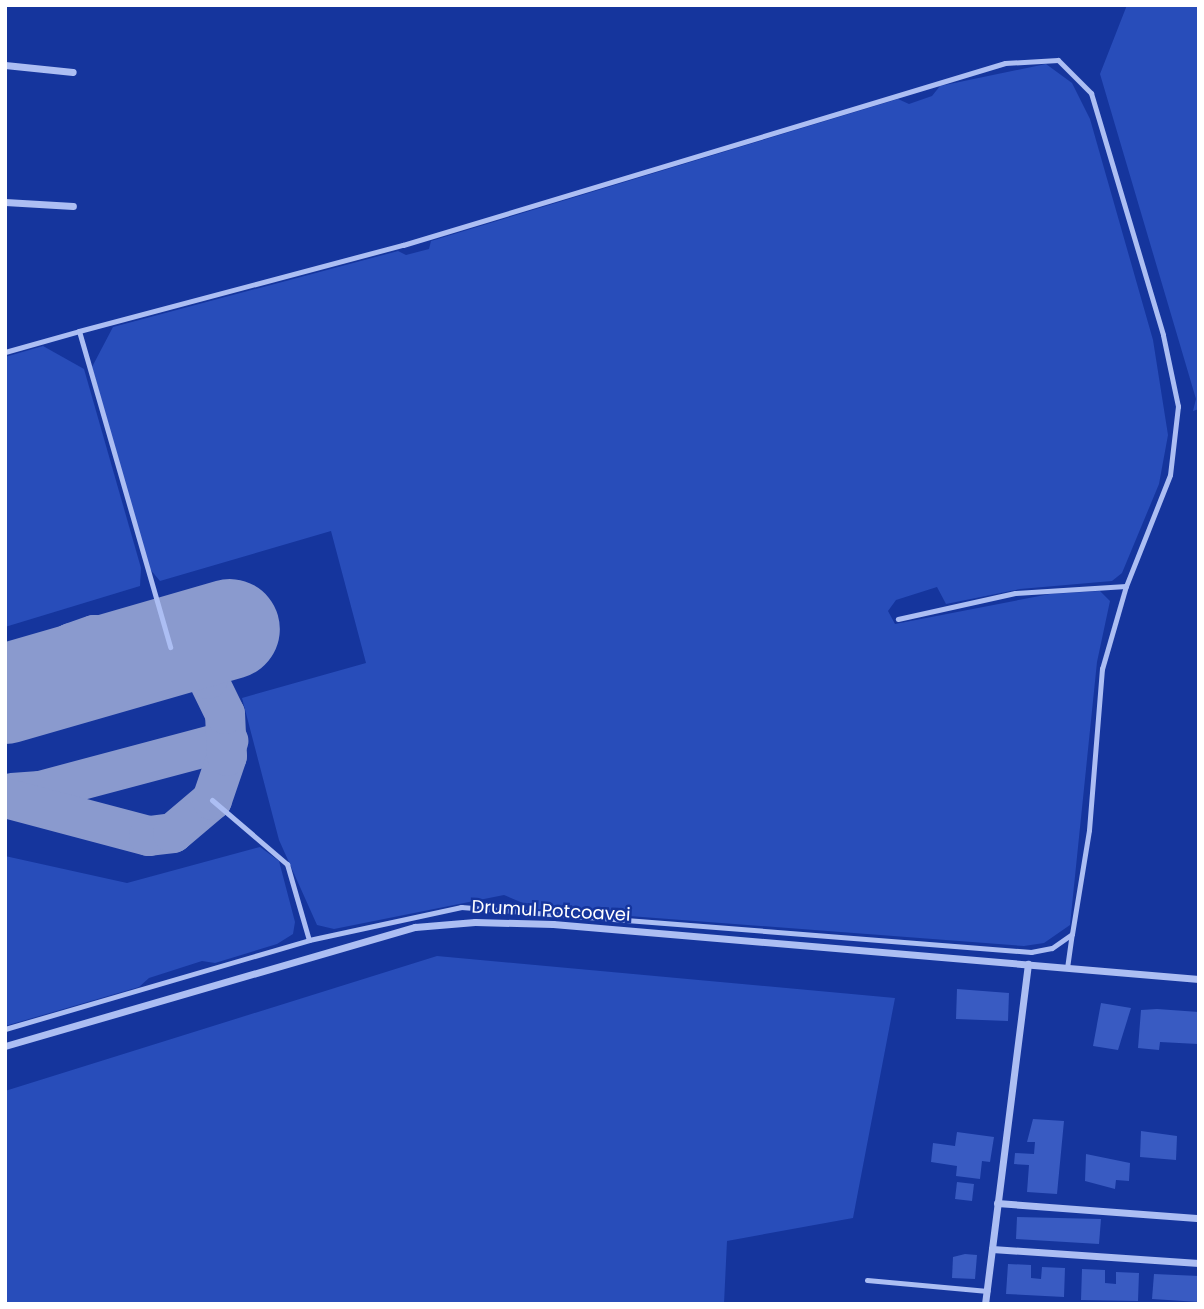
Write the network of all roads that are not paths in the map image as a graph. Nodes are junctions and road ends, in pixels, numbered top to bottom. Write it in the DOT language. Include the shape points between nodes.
graph roads {
  1 [pos="5,65"];
  2 [pos="73,72"];
  3 [pos="5,202"];
  4 [pos="73,206"];
  5 [pos="79,331"];
  6 [pos="5,352"];
  7 [pos="1126,586"];
  8 [pos="898,619"];
  9 [pos="170,647"];
  10 [pos="212,800"];
  11 [pos="1072,934"];
  12 [pos="309,940"];
  13 [pos="1028,964"];
  14 [pos="1068,968"];
  15 [pos="1199,979"];
  16 [pos="5,1029"];
  17 [pos="5,1046"];
  18 [pos="997,1203"];
  19 [pos="1196,1218"];
  20 [pos="992,1249"];
  21 [pos="1199,1263"];
  22 [pos="867,1280"];
  23 [pos="986,1291"];
  24 [pos="985,1304"];
  1 -- 2 [label="street"];
  3 -- 4 [label="street"];
  5 -- 6 [label="lane"];
  5 -- 7 [label="lane" via="403,245 1005,63 1058,60 1091,93 1163,335 1178,407 1170,475"];
  5 -- 9 [label="lane"];
  7 -- 8 [label="lane" via="1015,593"];
  7 -- 11 [label="lane" via="1102,669 1089,830"];
  10 -- 12 [label="lane" via="287,864"];
  11 -- 12 [label="lane" via="1052,948 1031,952 461,907"];
  11 -- 14 [label="lane"];
  12 -- 16 [label="lane"];
  13 -- 14 [label="street, Drumul Potcoavei"];
  13 -- 17 [label="street, Drumul Potcoavei" via="553,923 475,922 415,927"];
  13 -- 18 [label="street"];
  14 -- 15 [label="street, Drumul Potcoavei"];
  18 -- 19 [label="street"];
  18 -- 20 [label="street"];
  20 -- 21 [label="street"];
  20 -- 23 [label="street"];
  22 -- 23 [label="lane"];
  23 -- 24 [label="street"];
}
